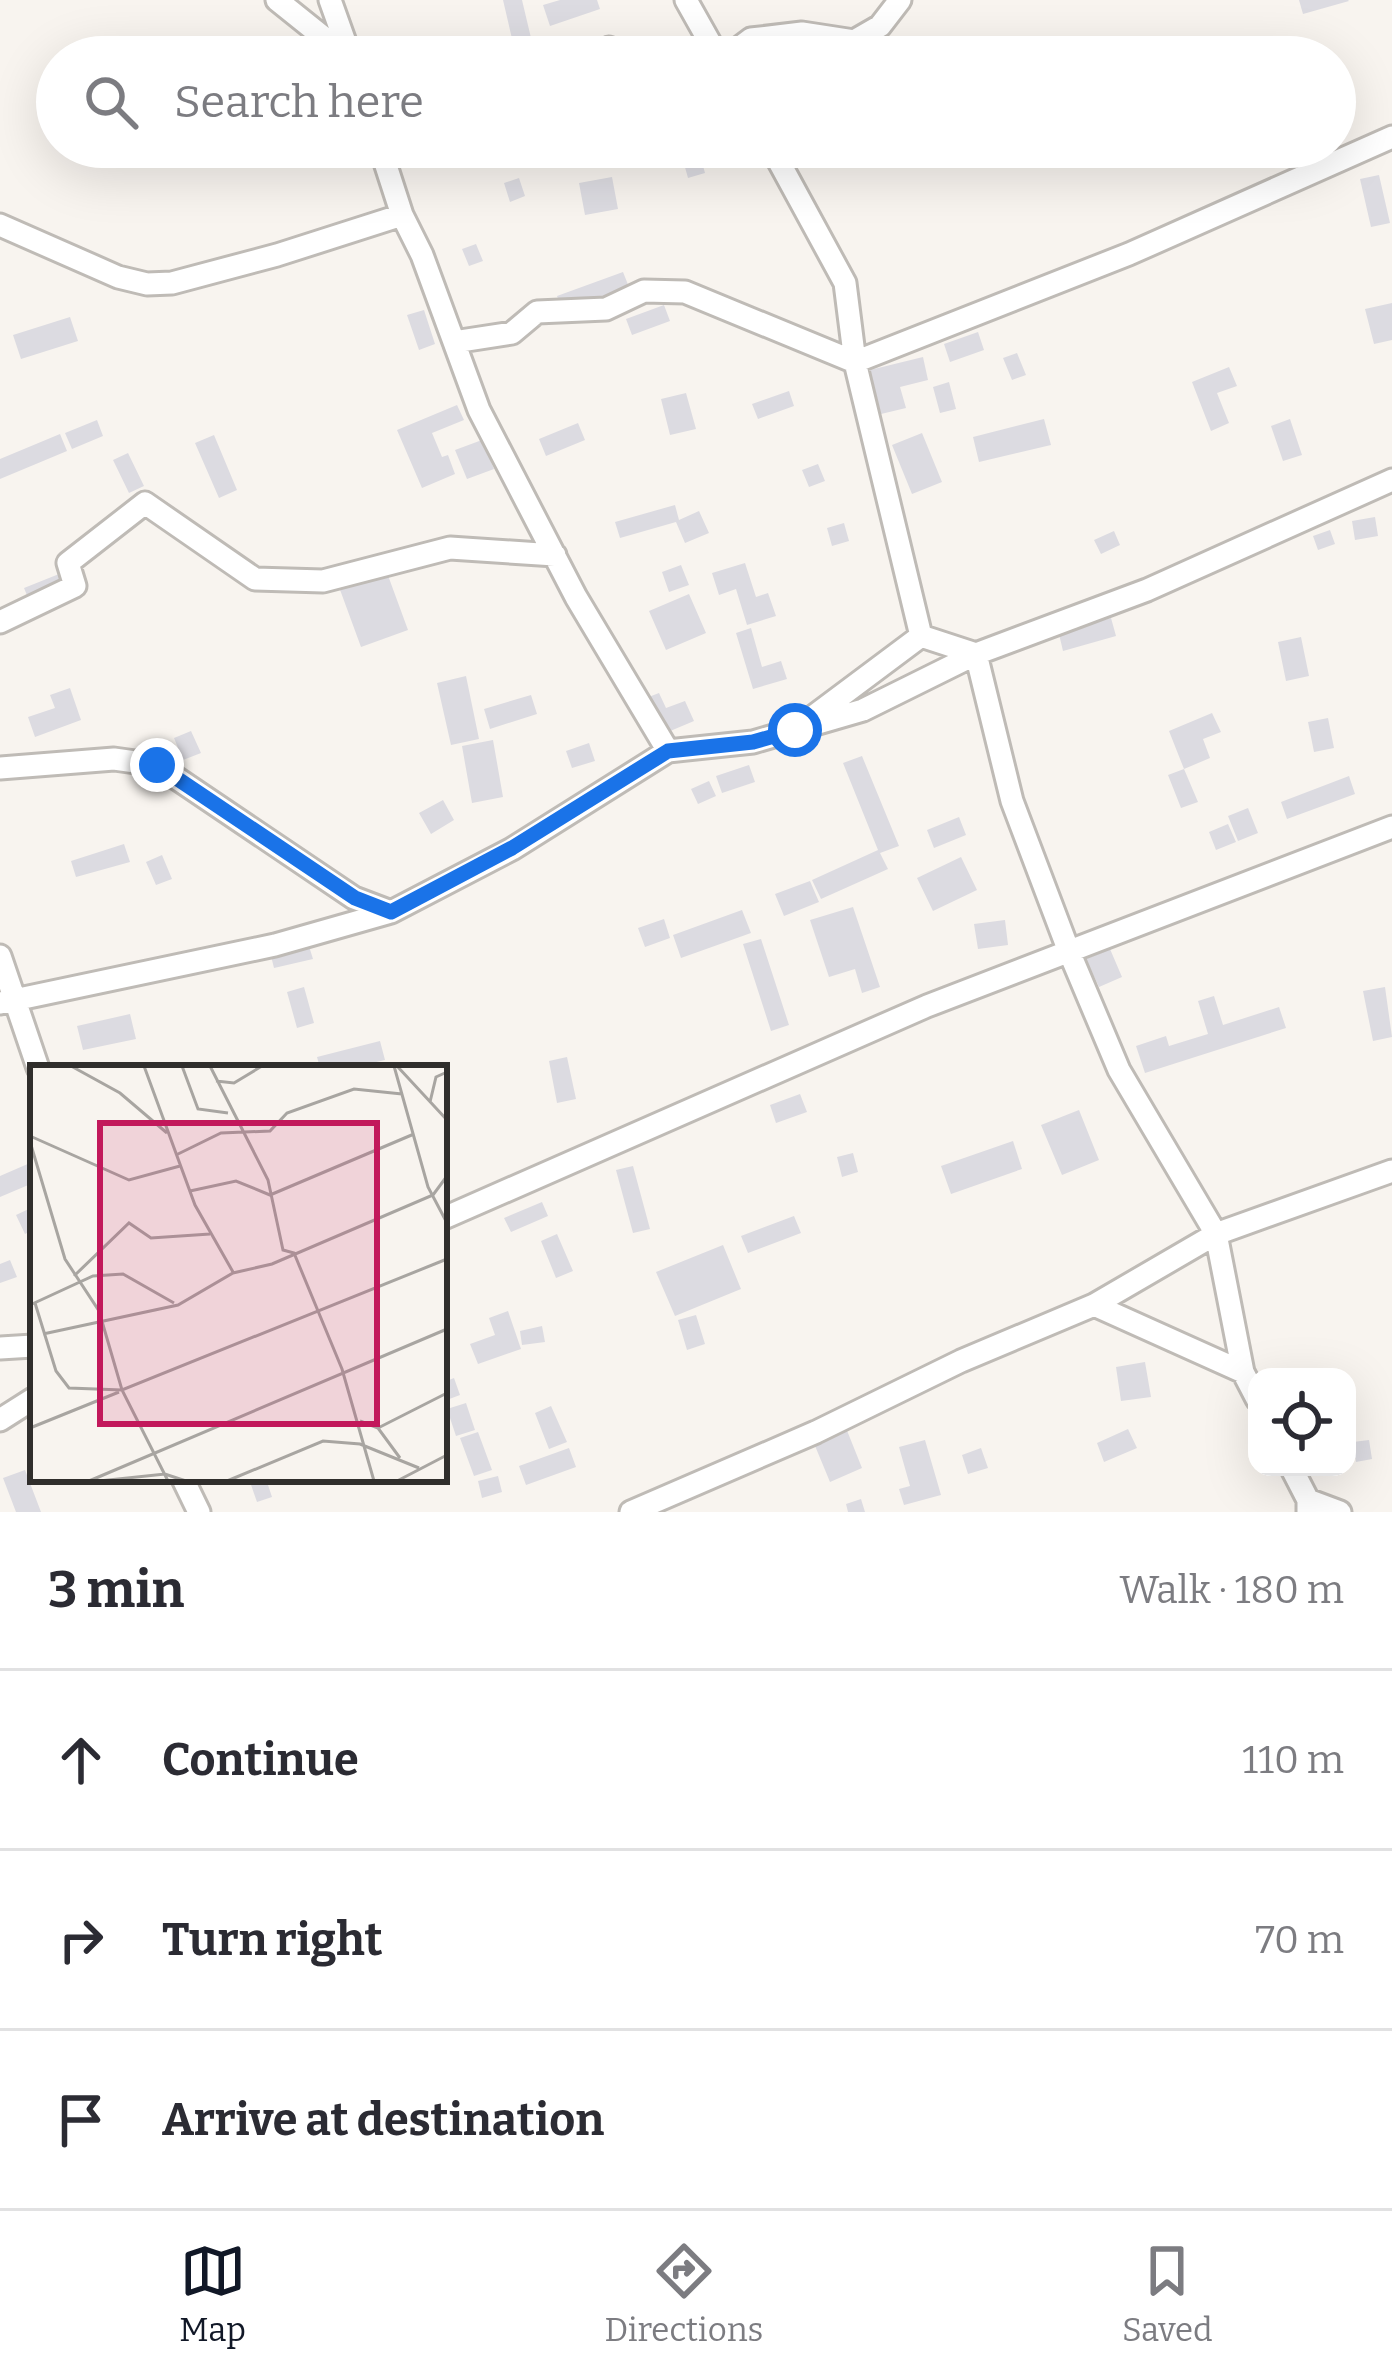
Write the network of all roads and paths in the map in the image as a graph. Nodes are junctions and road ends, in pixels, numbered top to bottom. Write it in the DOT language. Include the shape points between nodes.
graph roads {
  1 [pos="277,0"];
  2 [pos="330,0"];
  3 [pos="686,0"];
  4 [pos="900,0"];
  5 [pos="322,36"];
  6 [pos="342,36"];
  7 [pos="709,36"];
  8 [pos="777,36"];
  9 [pos="822,36"];
  10 [pos="863,36"];
  11 [pos="1392,137"];
  12 [pos="1356,153"];
  13 [pos="387,168"];
  14 [pos="782,168"];
  15 [pos="1323,168"];
  16 [pos="402,215"];
  17 [pos="0,225"];
  18 [pos="454,342"];
  19 [pos="855,362"];
  20 [pos="1392,480"];
  21 [pos="554,555"];
  22 [pos="0,622"];
  23 [pos="921,636"];
  24 [pos="976,654"];
  25 [pos="795,730"];
  26 [pos="668,751"];
  27 [pos="0,768"];
  28 [pos="1392,827"];
  29 [pos="391,912"];
  30 [pos="1068,949"];
  31 [pos="0,956"];
  32 [pos="8,1002"];
  33 [pos="37,1065"];
  34 [pos="1392,1171"];
  35 [pos="447,1217"];
  36 [pos="1216,1234"];
  37 [pos="1094,1304"];
  38 [pos="30,1346"];
  39 [pos="0,1348"];
  40 [pos="1243,1372"];
  41 [pos="1248,1382"];
  42 [pos="30,1401"];
  43 [pos="0,1420"];
  44 [pos="1296,1476"];
  45 [pos="184,1482"];
  46 [pos="1308,1506"];
  47 [pos="199,1512"];
  48 [pos="631,1512"];
  49 [pos="1340,1512"];
  1 -- 5 [label="street"];
  2 -- 6 [label="street"];
  3 -- 7 [label="street"];
  4 -- 10 [label="street"];
  8 -- 9 [label="street"];
  11 -- 12 [label="street"];
  13 -- 16 [label="street"];
  14 -- 19 [label="street" via="845,284"];
  15 -- 19 [label="street"];
  16 -- 17 [label="street" via="159,284 118,277"];
  16 -- 18 [label="street"];
  18 -- 19 [label="street" via="512,333 537,312 606,309 644,291 685,292"];
  18 -- 21 [label="street" via="479,410"];
  19 -- 23 [label="street"];
  20 -- 24 [label="street" via="1147,590"];
  21 -- 22 [label="street" via="450,548 323,581 255,578 145,503 68,563 75,586"];
  21 -- 26 [label="street"];
  23 -- 24 [label="street"];
  23 -- 25 [label="street"];
  24 -- 25 [label="street" via="863,710"];
  24 -- 30 [label="street" via="1012,801"];
  25 -- 26 [label="street"];
  26 -- 29 [label="street"];
  27 -- 29 [label="street" via="114,759 157,765 337,887"];
  28 -- 30 [label="street"];
  29 -- 32 [label="street"];
  30 -- 35 [label="street"];
  30 -- 36 [label="street" via="1119,1070"];
  31 -- 32 [label="street"];
  32 -- 33 [label="street"];
  34 -- 36 [label="street"];
  36 -- 37 [label="street"];
  36 -- 40 [label="street"];
  37 -- 40 [label="street"];
  37 -- 48 [label="street"];
  38 -- 39 [label="street"];
  40 -- 41 [label="street"];
  42 -- 43 [label="street"];
  44 -- 46 [label="street"];
  45 -- 47 [label="street"];
  46 -- 49 [label="street"];
}
